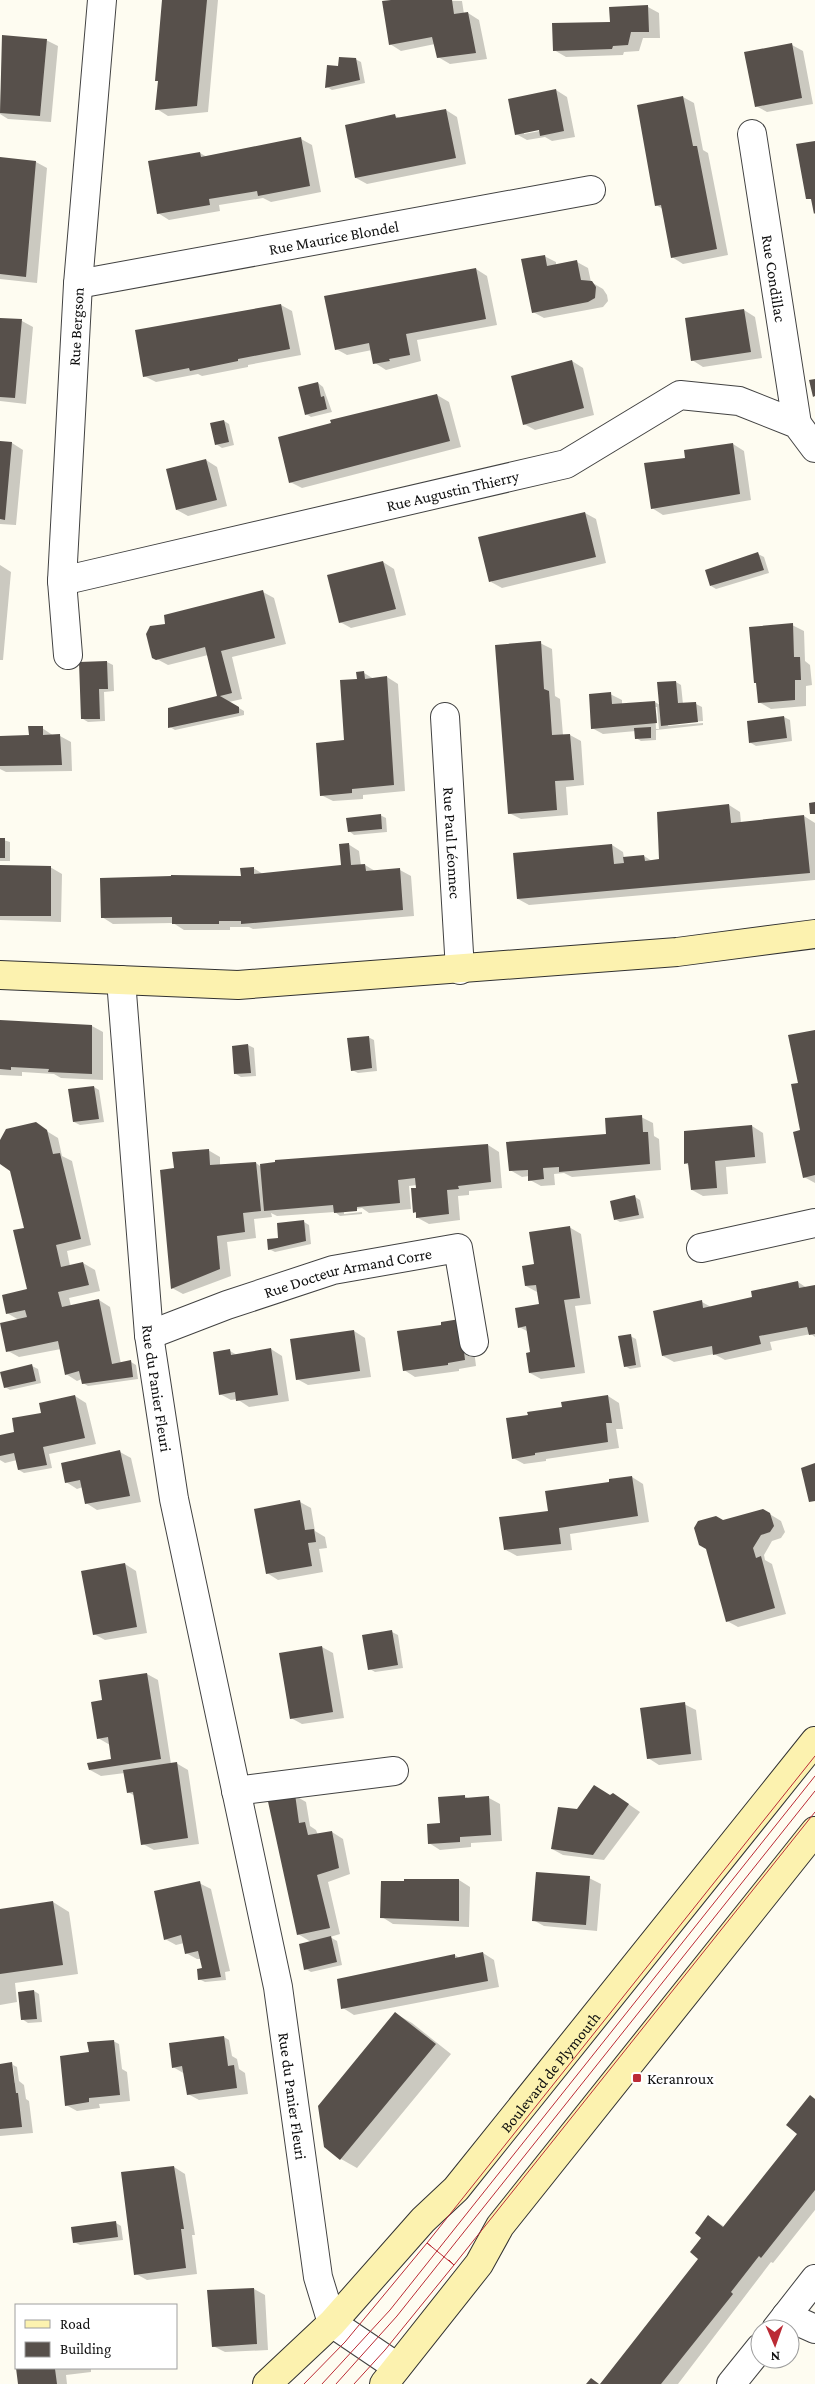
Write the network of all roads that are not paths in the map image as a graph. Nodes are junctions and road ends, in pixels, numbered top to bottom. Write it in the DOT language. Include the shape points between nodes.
graph roads {
  1 [pos="102,0"];
  2 [pos="752,134"];
  3 [pos="591,190"];
  4 [pos="78,284"];
  5 [pos="797,424"];
  6 [pos="815,448"];
  7 [pos="62,581"];
  8 [pos="68,655"];
  9 [pos="445,717"];
  10 [pos="815,934"];
  11 [pos="460,970"];
  12 [pos="0,975"];
  13 [pos="121,980"];
  14 [pos="815,1223"];
  15 [pos="701,1248"];
  16 [pos="149,1335"];
  17 [pos="474,1342"];
  18 [pos="815,1741"];
  19 [pos="394,1772"];
  20 [pos="236,1791"];
  21 [pos="815,1831"];
  22 [pos="815,2279"];
  23 [pos="784,2319"];
  24 [pos="332,2323"];
  25 [pos="800,2326"];
  26 [pos="815,2329"];
  27 [pos="750,2360"];
  28 [pos="390,2375"];
  29 [pos="267,2384"];
  30 [pos="731,2384"];
  1 -- 4 [label="street, Rue Bergson"];
  2 -- 5 [label="street, Rue Condillac"];
  3 -- 4 [label="street, Rue Maurice Blondel"];
  4 -- 7 [label="street, Rue Bergson"];
  5 -- 6 [label="street"];
  5 -- 7 [label="street, Rue Augustin Thierry" via="740,401 680,395 566,464"];
  7 -- 8 [label="street, Rue Bergson"];
  9 -- 11 [label="street, Rue Paul Léonnec"];
  10 -- 11 [label="main road" via="676,952"];
  11 -- 13 [label="main road" via="238,985"];
  12 -- 13 [label="main road"];
  13 -- 16 [label="street, Rue du Panier Fleuri"];
  14 -- 15 [label="street"];
  16 -- 17 [label="street, Rue Docteur Armand Corre" via="333,1270 458,1248"];
  16 -- 20 [label="street, Rue du Panier Fleuri" via="174,1499"];
  18 -- 24 [label="main road, Boulevard de Plymouth" via="456,2189 423,2220"];
  19 -- 20 [label="street"];
  20 -- 24 [label="street, Rue du Panier Fleuri" via="278,1987 318,2277"];
  21 -- 28 [label="main road" via="500,2226 479,2264"];
  22 -- 23 [label="street"];
  24 -- 28 [label="street"];
  24 -- 29 [label="main road, Boulevard de Plymouth"];
  25 -- 26 [label="street"];
  27 -- 30 [label="street"];
}
